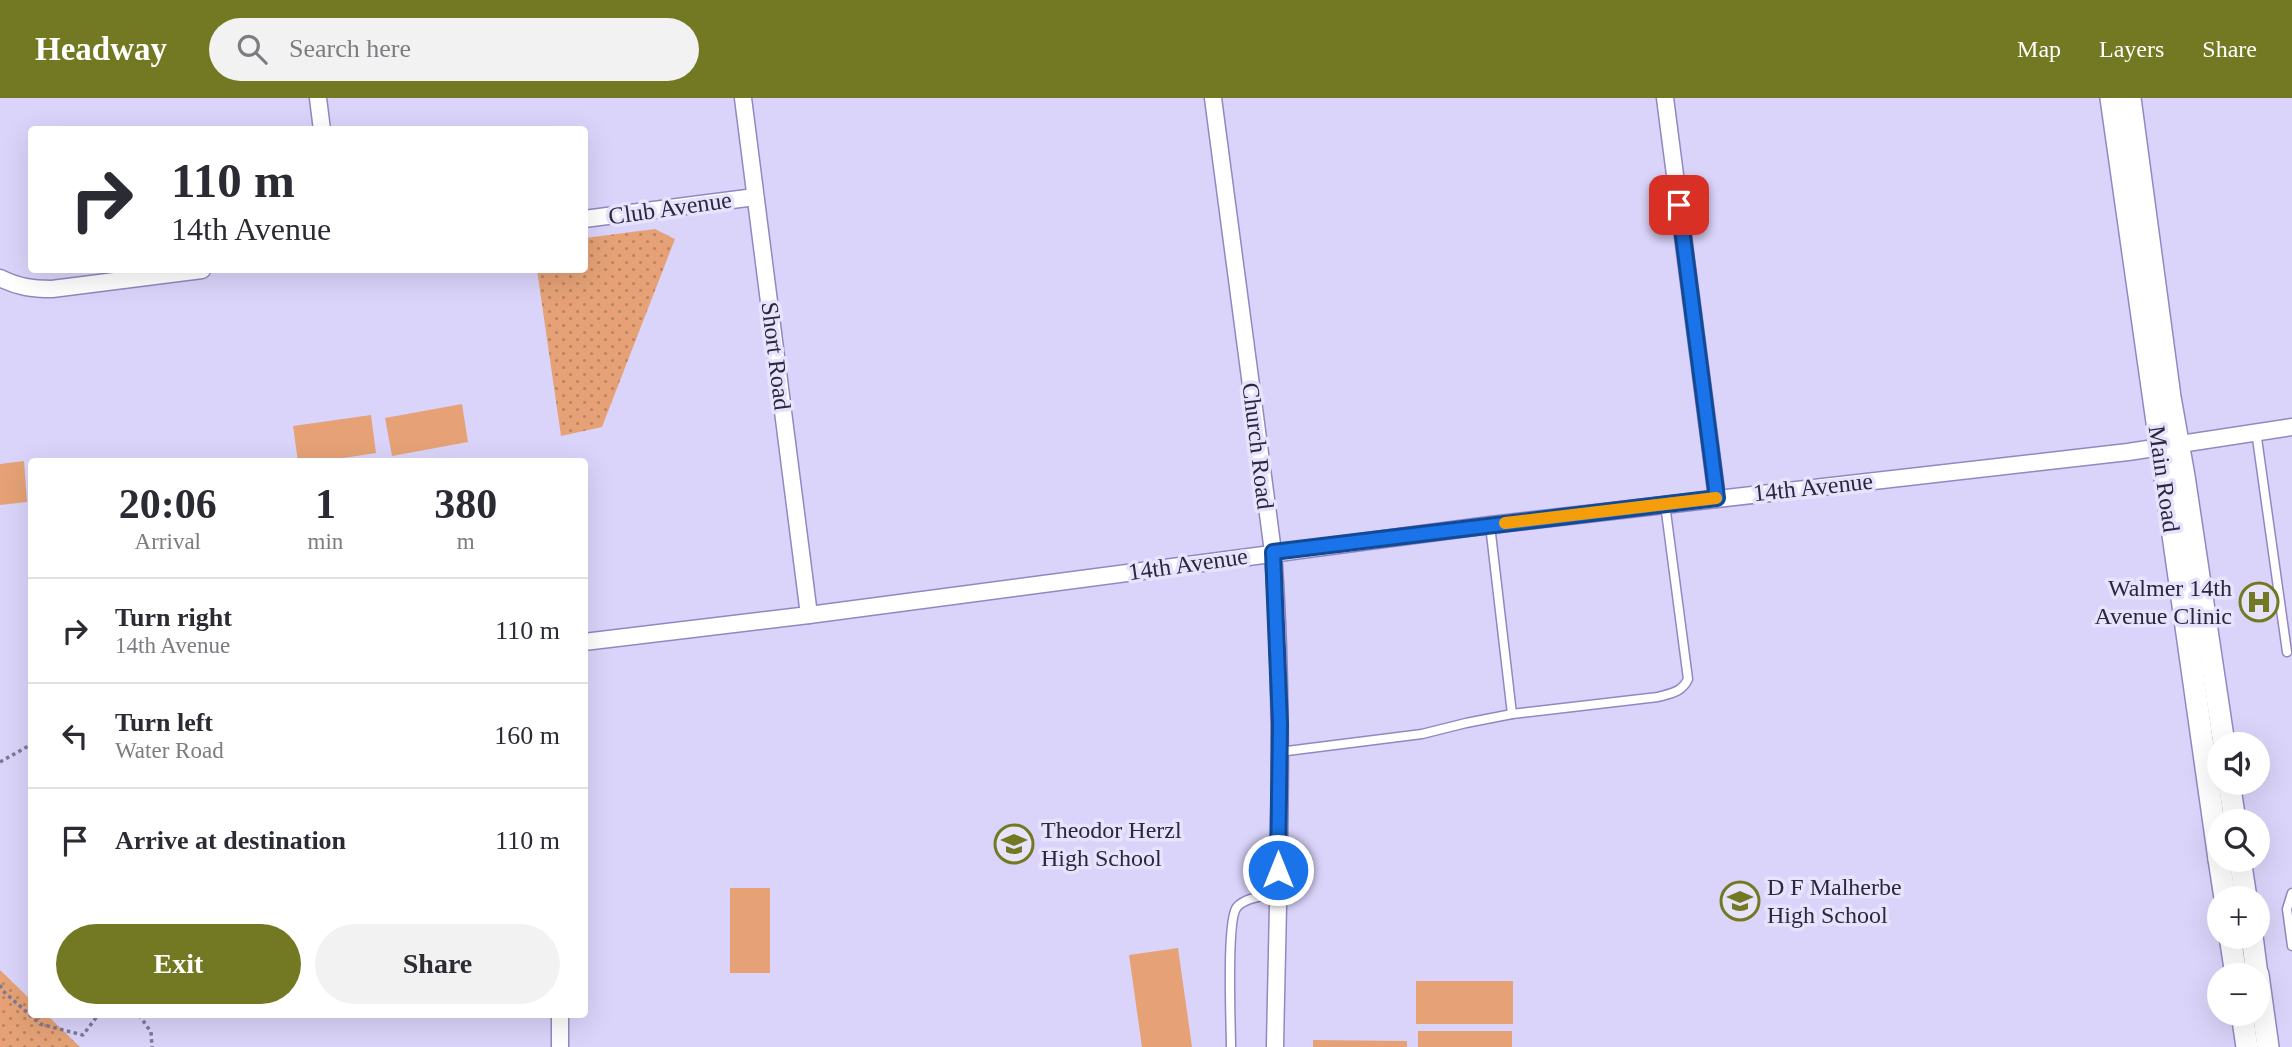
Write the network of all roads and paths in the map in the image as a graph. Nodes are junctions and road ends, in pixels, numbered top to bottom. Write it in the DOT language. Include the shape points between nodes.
graph roads {
  1 [pos="318,98"];
  2 [pos="743,98"];
  3 [pos="1213,98"];
  4 [pos="1665,98"];
  5 [pos="2110,98"];
  6 [pos="2130,98"];
  7 [pos="322,126"];
  8 [pos="755,197"];
  9 [pos="588,218"];
  10 [pos="178,273"];
  11 [pos="0,278"];
  12 [pos="2292,427"];
  13 [pos="2256,431"];
  14 [pos="2169,445"];
  15 [pos="1717,498"];
  16 [pos="1665,504"];
  17 [pos="1490,525"];
  18 [pos="1273,552"];
  19 [pos="809,615"];
  20 [pos="588,642"];
  21 [pos="2287,652"];
  22 [pos="1512,714"];
  23 [pos="2222,732"];
  24 [pos="28,746"];
  25 [pos="1279,752"];
  26 [pos="0,762"];
  27 [pos="2213,809"];
  28 [pos="1278,893"];
  29 [pos="2292,893"];
  30 [pos="2292,946"];
  31 [pos="0,985"];
  32 [pos="28,1012"];
  33 [pos="34,1018"];
  34 [pos="96,1018"];
  35 [pos="141,1018"];
  36 [pos="560,1018"];
  37 [pos="2244,1026"];
  38 [pos="2265,1026"];
  39 [pos="152,1047"];
  40 [pos="560,1047"];
  41 [pos="1231,1047"];
  42 [pos="1275,1047"];
  43 [pos="2247,1047"];
  44 [pos="2268,1047"];
  1 -- 7 [label="street"];
  2 -- 8 [label="street, Short Road"];
  3 -- 18 [label="street, Church Road"];
  4 -- 15 [label="street"];
  5 -- 14 [label="main road, Main Road"];
  6 -- 14 [label="main road, Main Road" via="2170,397"];
  8 -- 9 [label="street, Club Avenue"];
  8 -- 19 [label="street, Short Road"];
  10 -- 11 [label="street" via="52,289 23,287"];
  12 -- 13 [label="street, 14th Avenue"];
  13 -- 14 [label="street, 14th Avenue"];
  13 -- 21 [label="lane"];
  14 -- 15 [label="street, 14th Avenue"];
  14 -- 23 [label="main road, Main Road"];
  14 -- 27 [label="main road, Main Road"];
  15 -- 16 [label="street, 14th Avenue"];
  16 -- 17 [label="street, 14th Avenue"];
  16 -- 22 [label="lane" via="1688,679 1684,687 1658,697"];
  17 -- 18 [label="street, 14th Avenue"];
  17 -- 22 [label="lane"];
  18 -- 19 [label="street, 14th Avenue"];
  18 -- 25 [label="street, Church Road"];
  19 -- 20 [label="street, 14th Avenue"];
  22 -- 25 [label="lane" via="1422,734"];
  24 -- 26 [label="path"];
  25 -- 28 [label="street, Church Road"];
  28 -- 41 [label="lane" via="1247,901 1233,914"];
  28 -- 42 [label="street, Church Road"];
  29 -- 30 [label="lane" via="2287,909"];
  31 -- 32 [label="path"];
  33 -- 34 [label="path" via="40,1024 83,1035"];
  35 -- 39 [label="path"];
  36 -- 40 [label="street"];
  37 -- 43 [label="main road"];
  38 -- 44 [label="main road"];
}
